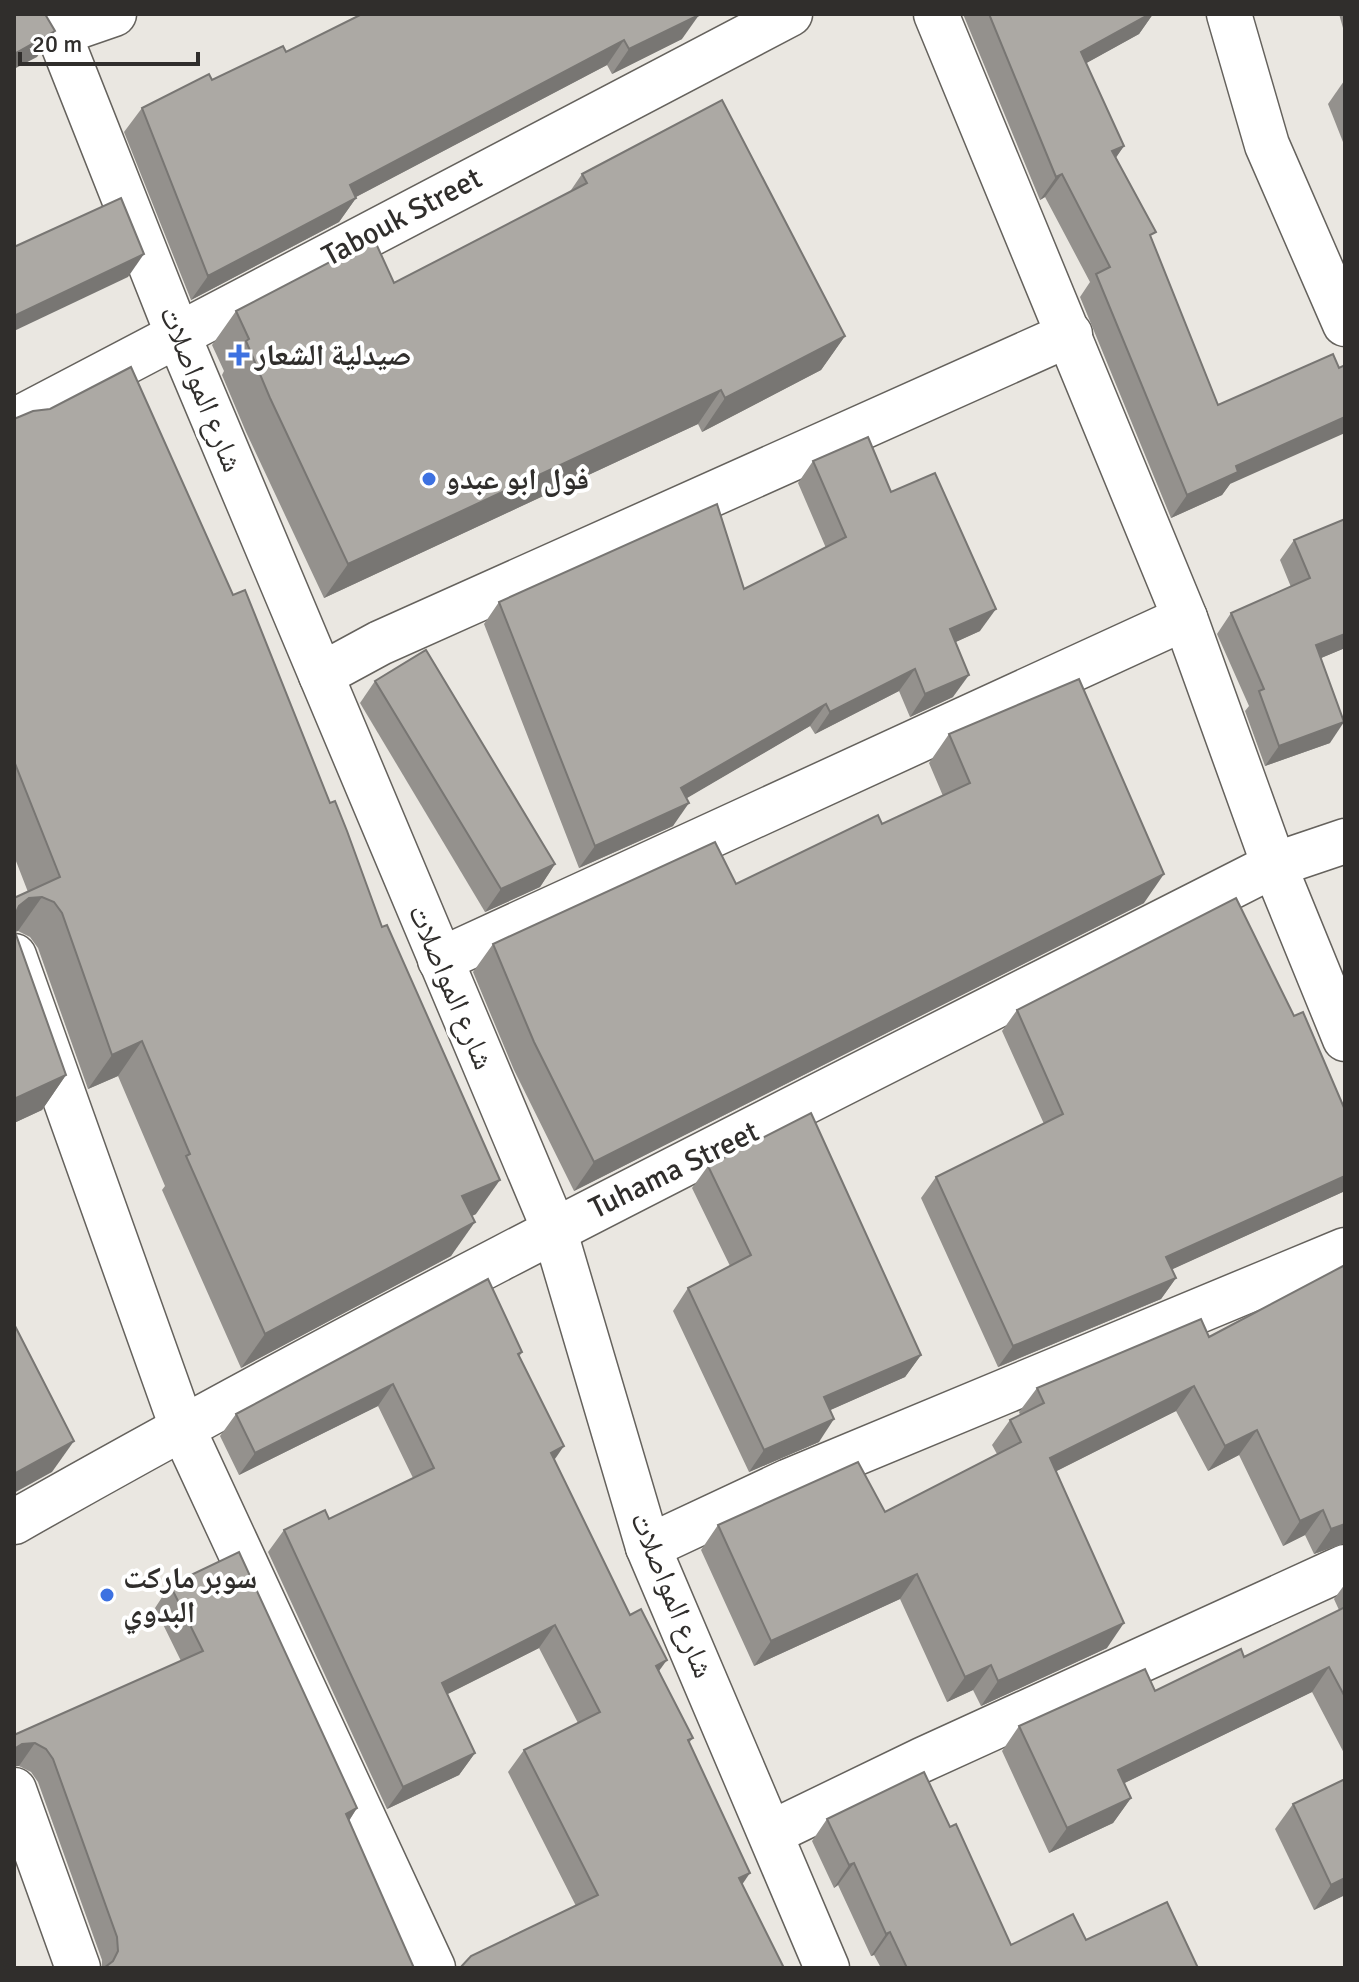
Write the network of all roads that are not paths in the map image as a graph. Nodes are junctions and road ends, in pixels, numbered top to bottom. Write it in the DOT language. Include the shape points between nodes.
graph roads {
  1 [pos="114,14"];
  2 [pos="790,14"];
  3 [pos="936,14"];
  4 [pos="1229,14"];
  5 [pos="55,23"];
  6 [pos="1345,324"];
  7 [pos="1070,334"];
  8 [pos="178,335"];
  9 [pos="14,421"];
  10 [pos="1185,618"];
  11 [pos="321,675"];
  12 [pos="1345,841"];
  13 [pos="1274,865"];
  14 [pos="14,956"];
  15 [pos="440,960"];
  16 [pos="1345,1039"];
  17 [pos="554,1229"];
  18 [pos="1345,1250"];
  19 [pos="182,1427"];
  20 [pos="14,1522"];
  21 [pos="648,1547"];
  22 [pos="1345,1567"];
  23 [pos="14,1790"];
  24 [pos="771,1833"];
  25 [pos="78,1968"];
  26 [pos="433,1968"];
  27 [pos="827,1968"];
  1 -- 5 [label="street"];
  2 -- 8 [label="street, Tabouk Street"];
  3 -- 7 [label="street"];
  4 -- 6 [label="street" via="1267,145"];
  5 -- 8 [label="street, شارع المواصلات"];
  7 -- 10 [label="street"];
  7 -- 11 [label="street" via="380,643"];
  8 -- 9 [label="street, Tabouk Street"];
  8 -- 11 [label="street, شارع المواصلات"];
  10 -- 13 [label="street"];
  10 -- 15 [label="street"];
  11 -- 15 [label="street, شارع المواصلات"];
  12 -- 13 [label="street, Tuhama Street"];
  13 -- 16 [label="street"];
  13 -- 17 [label="street, Tuhama Street"];
  14 -- 19 [label="street"];
  15 -- 17 [label="street, شارع المواصلات"];
  17 -- 19 [label="street, Tuhama Street"];
  17 -- 21 [label="street, شارع المواصلات"];
  18 -- 21 [label="street" via="789,1481"];
  19 -- 20 [label="street, Tuhama Street"];
  19 -- 26 [label="street"];
  21 -- 24 [label="street, شارع المواصلات"];
  22 -- 24 [label="street"];
  23 -- 25 [label="street"];
  24 -- 27 [label="street, شارع المواصلات"];
}
